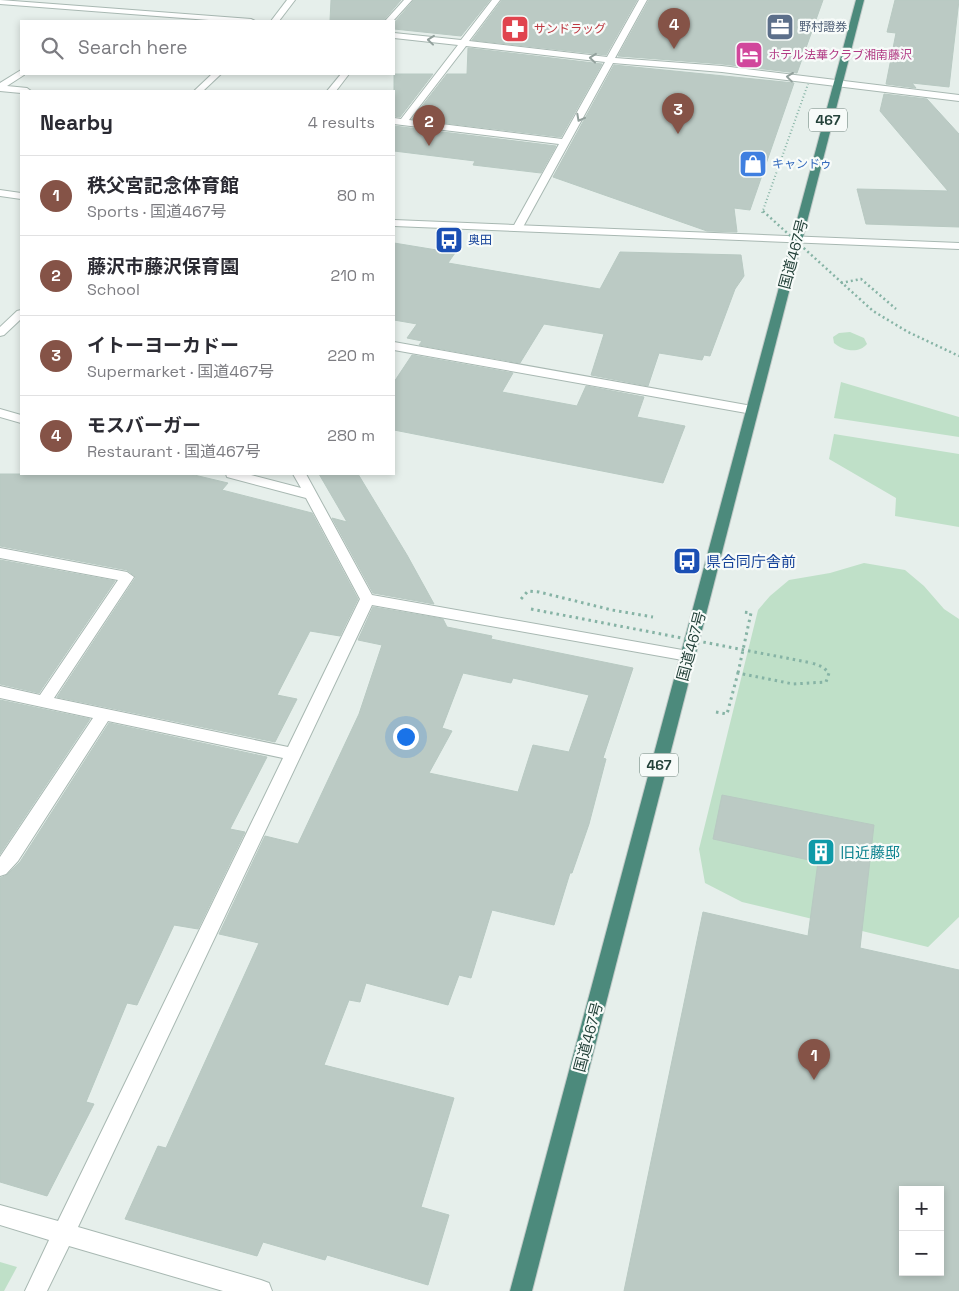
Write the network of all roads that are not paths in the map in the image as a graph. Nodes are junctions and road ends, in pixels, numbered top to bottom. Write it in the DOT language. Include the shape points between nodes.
graph roads {
  1 [pos="129,0"];
  2 [pos="291,0"];
  3 [pos="408,0"];
  4 [pos="496,0"];
  5 [pos="643,0"];
  6 [pos="860,0"];
  7 [pos="0,2"];
  8 [pos="114,11"];
  9 [pos="100,20"];
  10 [pos="237,20"];
  11 [pos="276,20"];
  12 [pos="390,20"];
  13 [pos="395,35"];
  14 [pos="464,43"];
  15 [pos="611,60"];
  16 [pos="20,74"];
  17 [pos="216,75"];
  18 [pos="344,75"];
  19 [pos="838,83"];
  20 [pos="0,87"];
  21 [pos="20,90"];
  22 [pos="199,90"];
  23 [pos="332,90"];
  24 [pos="959,98"];
  25 [pos="395,120"];
  26 [pos="404,121"];
  27 [pos="566,142"];
  28 [pos="0,193"];
  29 [pos="20,196"];
  30 [pos="395,223"];
  31 [pos="518,228"];
  32 [pos="797,239"];
  33 [pos="959,246"];
  34 [pos="20,314"];
  35 [pos="0,333"];
  36 [pos="395,346"];
  37 [pos="752,410"];
  38 [pos="0,413"];
  39 [pos="20,418"];
  40 [pos="236,475"];
  41 [pos="301,475"];
  42 [pos="312,495"];
  43 [pos="0,553"];
  44 [pos="368,600"];
  45 [pos="688,656"];
  46 [pos="0,692"];
  47 [pos="44,701"];
  48 [pos="104,714"];
  49 [pos="293,754"];
  50 [pos="0,869"];
  51 [pos="0,1215"];
  52 [pos="64,1234"];
  53 [pos="36,1291"];
  54 [pos="261,1291"];
  55 [pos="521,1291"];
  1 -- 8 [label="street"];
  2 -- 11 [label="street"];
  3 -- 12 [label="street"];
  4 -- 14 [label="street"];
  5 -- 15 [label="street"];
  6 -- 19 [label="highway, 国道467号 / 467"];
  7 -- 8 [label="street"];
  8 -- 9 [label="street"];
  8 -- 10 [label="street"];
  14 -- 13 [label="street, one-way"];
  15 -- 14 [label="street, one-way"];
  14 -- 26 [label="street"];
  19 -- 15 [label="street, one-way"];
  15 -- 27 [label="street, one-way"];
  16 -- 20 [label="street"];
  17 -- 22 [label="street"];
  18 -- 23 [label="street"];
  19 -- 24 [label="street"];
  19 -- 32 [label="highway, 国道467号 / 467"];
  20 -- 21 [label="street"];
  25 -- 26 [label="street"];
  26 -- 27 [label="street"];
  27 -- 31 [label="street"];
  28 -- 29 [label="street"];
  30 -- 31 [label="street"];
  31 -- 32 [label="street"];
  32 -- 33 [label="street"];
  32 -- 37 [label="highway, 国道467号 / 467"];
  34 -- 35 [label="street"];
  36 -- 37 [label="street"];
  37 -- 45 [label="highway, 国道467号 / 467"];
  38 -- 39 [label="street"];
  40 -- 42 [label="street"];
  41 -- 42 [label="street"];
  42 -- 44 [label="street"];
  43 -- 47 [label="street" via="127,576"];
  44 -- 45 [label="street"];
  44 -- 49 [label="street"];
  45 -- 55 [label="highway, 国道467号 / 467"];
  46 -- 47 [label="street"];
  47 -- 48 [label="street"];
  48 -- 49 [label="street"];
  48 -- 50 [label="street" via="12,856"];
  49 -- 52 [label="street"];
  51 -- 52 [label="street"];
  52 -- 53 [label="street"];
  52 -- 54 [label="street"];
}
